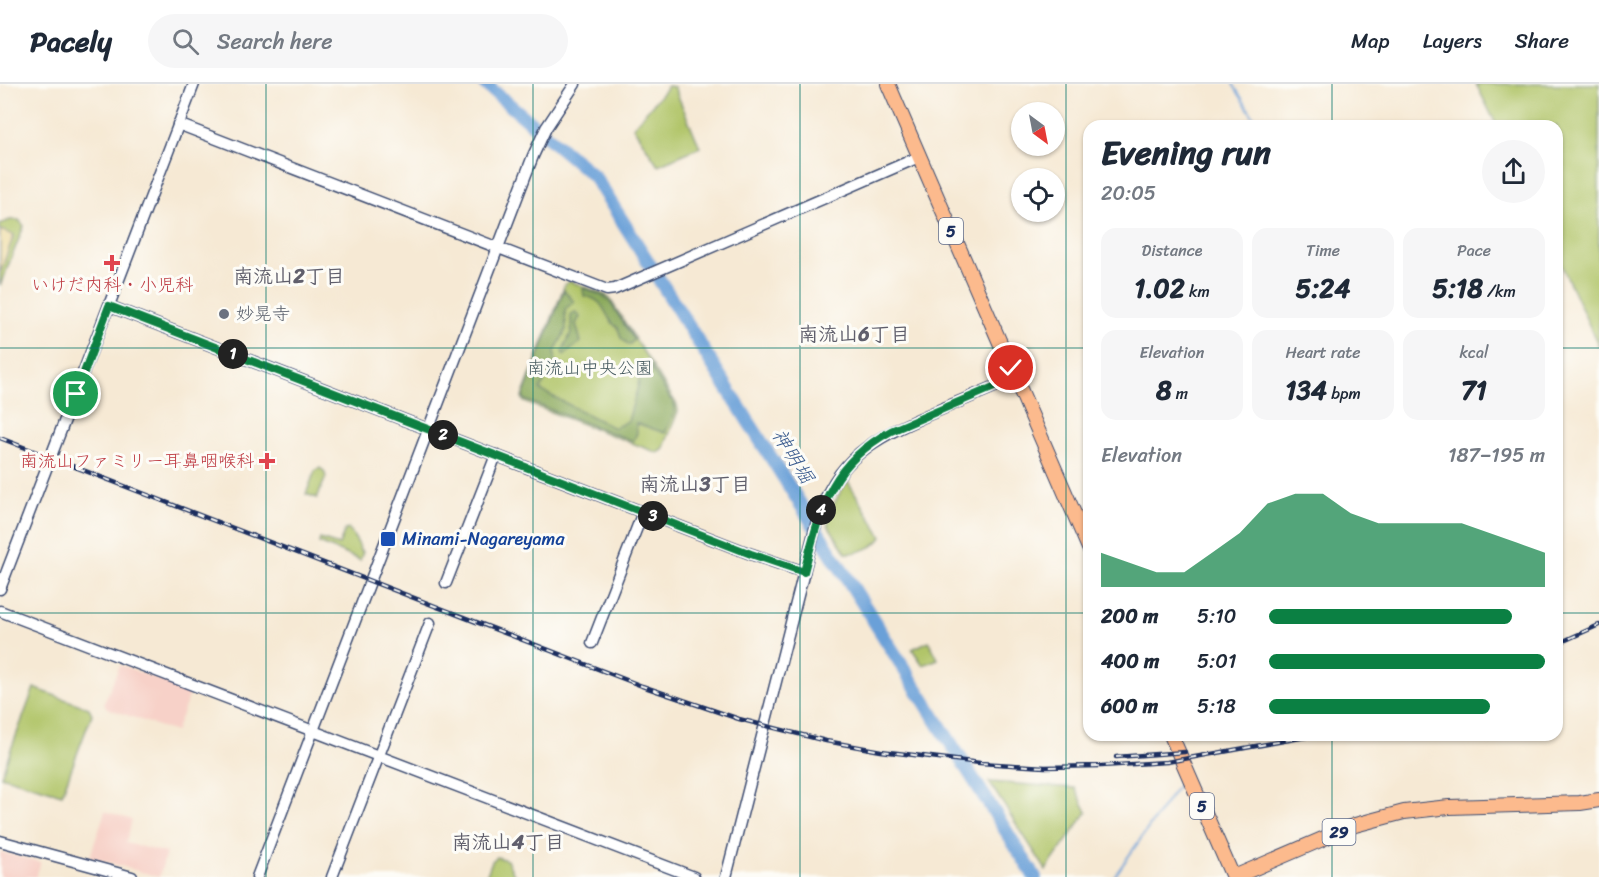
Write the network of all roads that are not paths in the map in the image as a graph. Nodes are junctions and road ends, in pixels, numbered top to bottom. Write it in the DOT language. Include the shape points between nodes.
graph roads {
  1 [pos="194,84"];
  2 [pos="575,84"];
  3 [pos="888,84"];
  4 [pos="178,124"];
  5 [pos="919,157"];
  6 [pos="497,248"];
  7 [pos="109,306"];
  8 [pos="1015,378"];
  9 [pos="428,429"];
  10 [pos="496,455"];
  11 [pos="643,512"];
  12 [pos="1083,534"];
  13 [pos="804,572"];
  14 [pos="446,583"];
  15 [pos="0,588"];
  16 [pos="0,611"];
  17 [pos="430,623"];
  18 [pos="592,643"];
  19 [pos="311,730"];
  20 [pos="1174,741"];
  21 [pos="380,757"];
  22 [pos="1599,800"];
  23 [pos="0,841"];
  24 [pos="132,877"];
  25 [pos="256,877"];
  26 [pos="332,877"];
  27 [pos="694,877"];
  28 [pos="726,877"];
  29 [pos="1233,877"];
  1 -- 4 [label="street"];
  2 -- 6 [label="street" via="543,134"];
  3 -- 5 [label="main road, 5"];
  4 -- 6 [label="street"];
  4 -- 7 [label="street"];
  5 -- 6 [label="street" via="615,289 607,290"];
  5 -- 8 [label="main road, 5"];
  6 -- 9 [label="street"];
  7 -- 9 [label="street"];
  7 -- 15 [label="street"];
  8 -- 12 [label="main road, 5"];
  8 -- 13 [label="street" via="877,439 843,469 824,502"];
  9 -- 10 [label="street"];
  9 -- 19 [label="street"];
  10 -- 11 [label="street"];
  10 -- 14 [label="street"];
  11 -- 13 [label="street"];
  11 -- 18 [label="street"];
  13 -- 28 [label="street"];
  16 -- 19 [label="street"];
  17 -- 21 [label="street"];
  19 -- 21 [label="street"];
  19 -- 25 [label="street"];
  20 -- 29 [label="main road, 5"];
  21 -- 26 [label="street"];
  21 -- 27 [label="street"];
  22 -- 29 [label="main road, 29" via="1404,812 1355,825"];
  23 -- 24 [label="street"];
}
